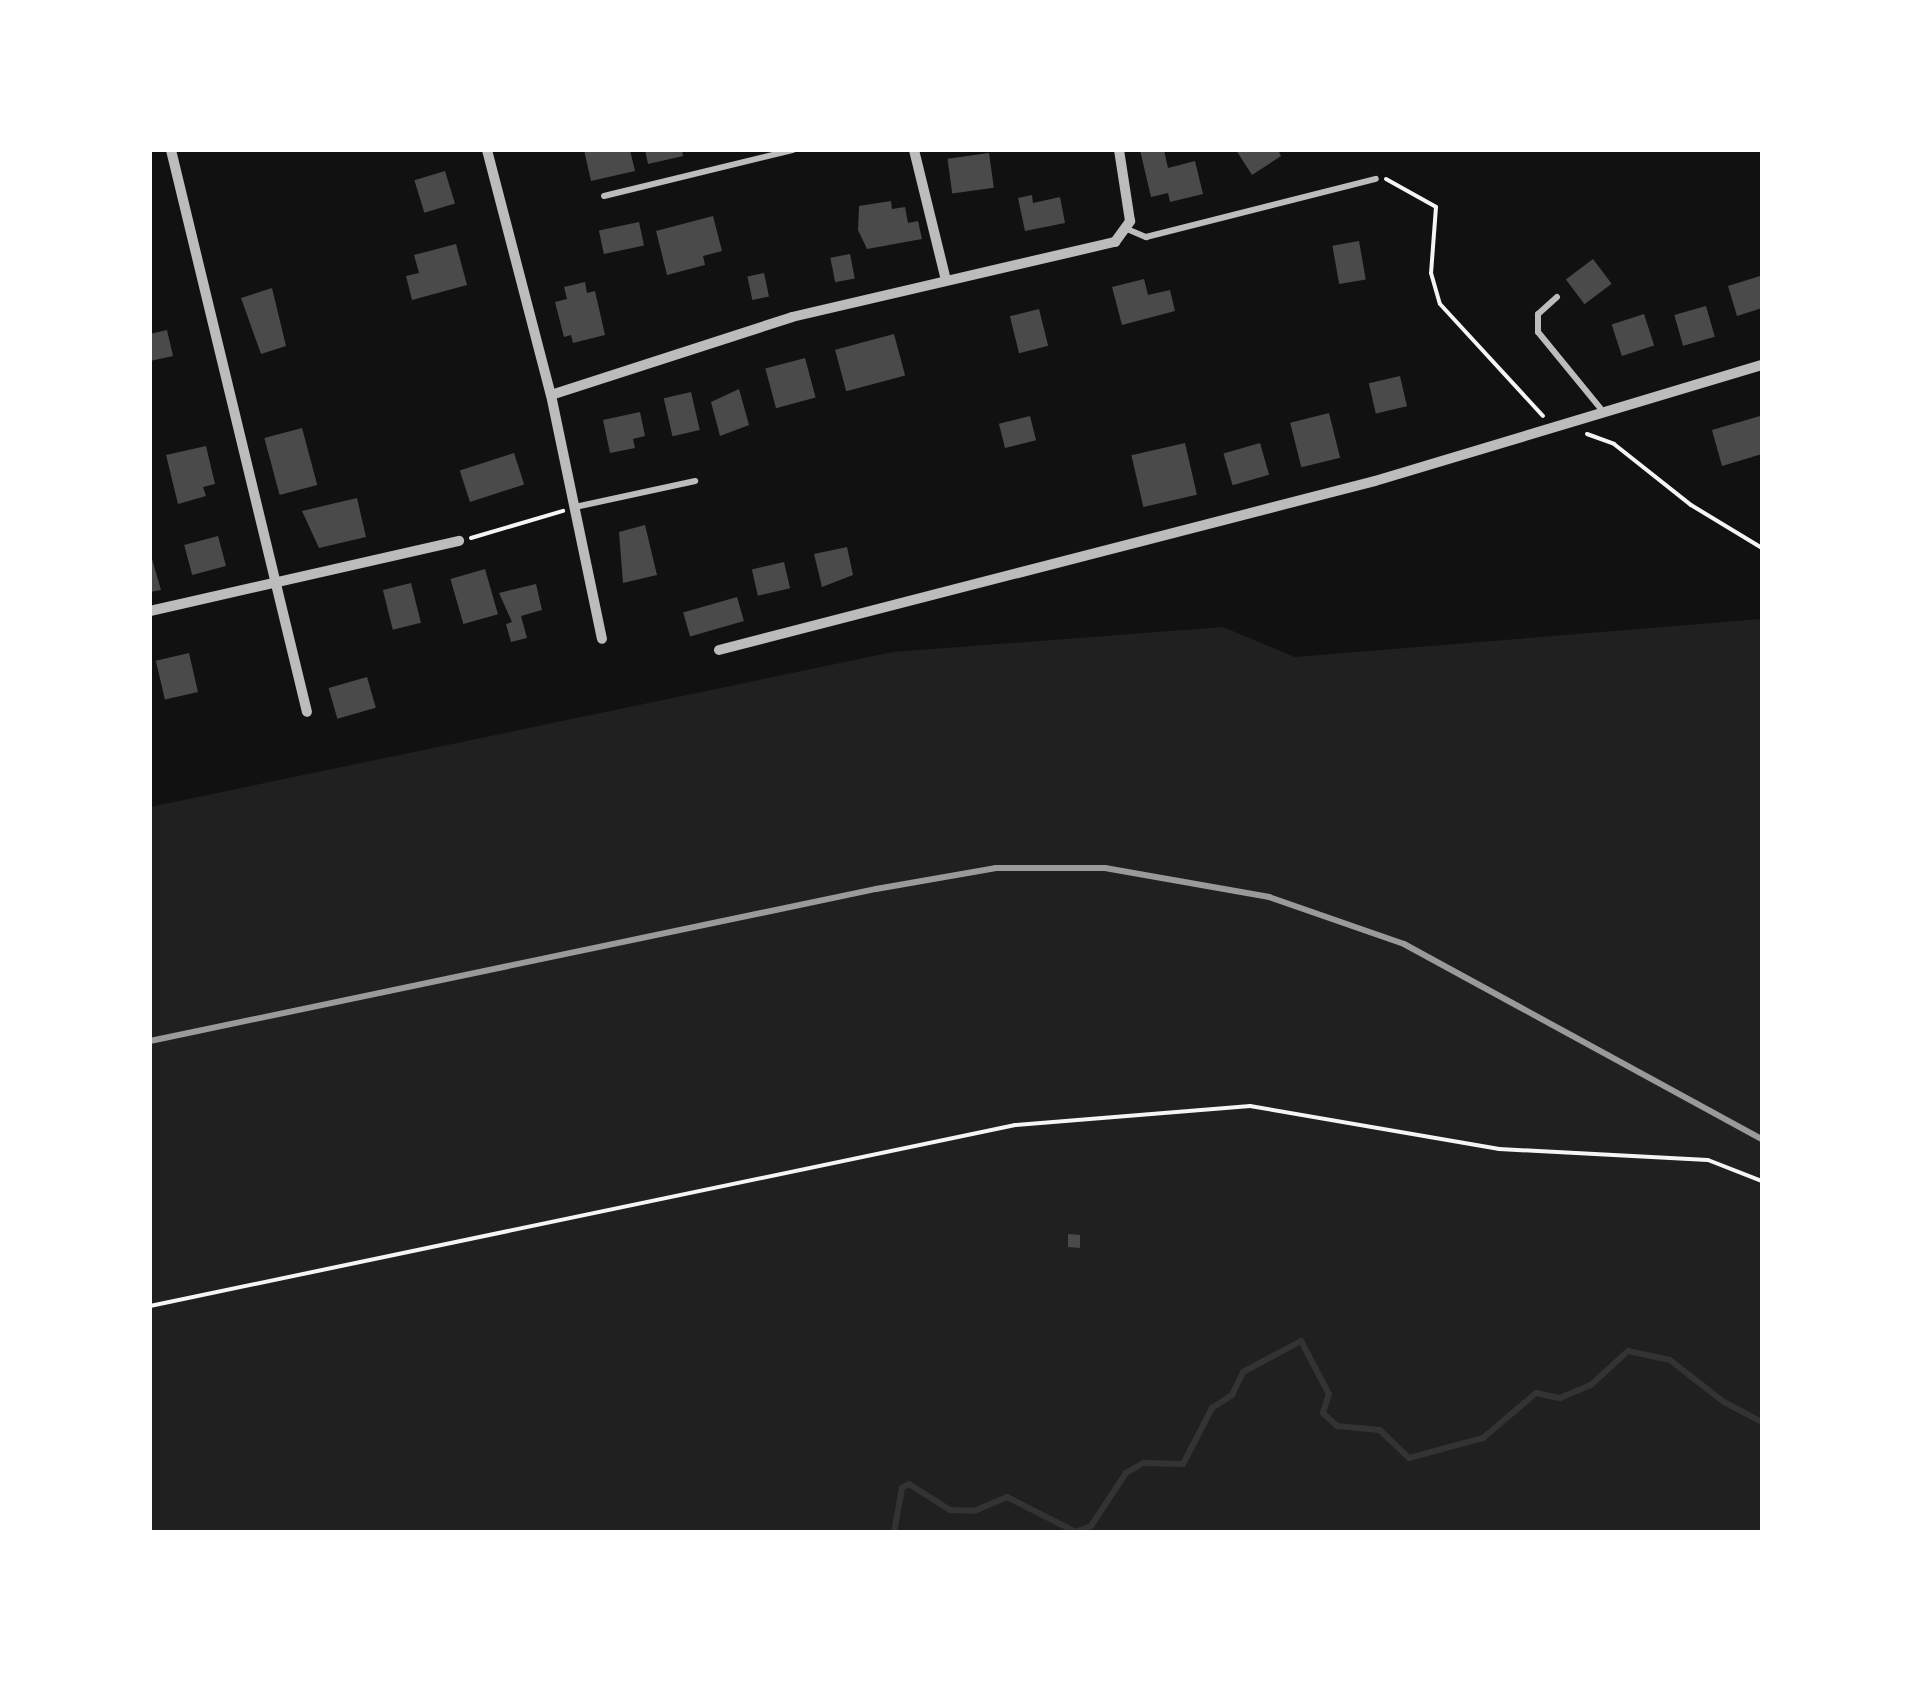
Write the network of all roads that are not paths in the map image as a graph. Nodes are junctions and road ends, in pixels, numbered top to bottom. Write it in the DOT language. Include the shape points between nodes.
graph roads {
  1 [pos="171,150"];
  2 [pos="488,150"];
  3 [pos="792,150"];
  4 [pos="914,150"];
  5 [pos="1120,150"];
  6 [pos="1376,179"];
  7 [pos="604,196"];
  8 [pos="1127,230"];
  9 [pos="946,280"];
  10 [pos="1556,297"];
  11 [pos="1762,365"];
  12 [pos="551,395"];
  13 [pos="1601,409"];
  14 [pos="695,481"];
  15 [pos="575,508"];
  16 [pos="462,540"];
  17 [pos="277,578"];
  18 [pos="150,611"];
  19 [pos="602,640"];
  20 [pos="718,650"];
  21 [pos="307,712"];
  1 -- 17 [label="street"];
  2 -- 12 [label="street"];
  3 -- 7 [label="lane"];
  4 -- 9 [label="street"];
  5 -- 8 [label="street"];
  6 -- 8 [label="lane" via="1146,237"];
  8 -- 9 [label="street" via="1115,242"];
  9 -- 12 [label="street" via="741,331"];
  10 -- 13 [label="lane" via="1540,311 1536,328"];
  11 -- 13 [label="street"];
  12 -- 15 [label="street"];
  13 -- 20 [label="street" via="1375,481"];
  14 -- 15 [label="lane"];
  15 -- 19 [label="street"];
  16 -- 17 [label="street" via="301,579"];
  17 -- 18 [label="street"];
  17 -- 21 [label="street"];
}
